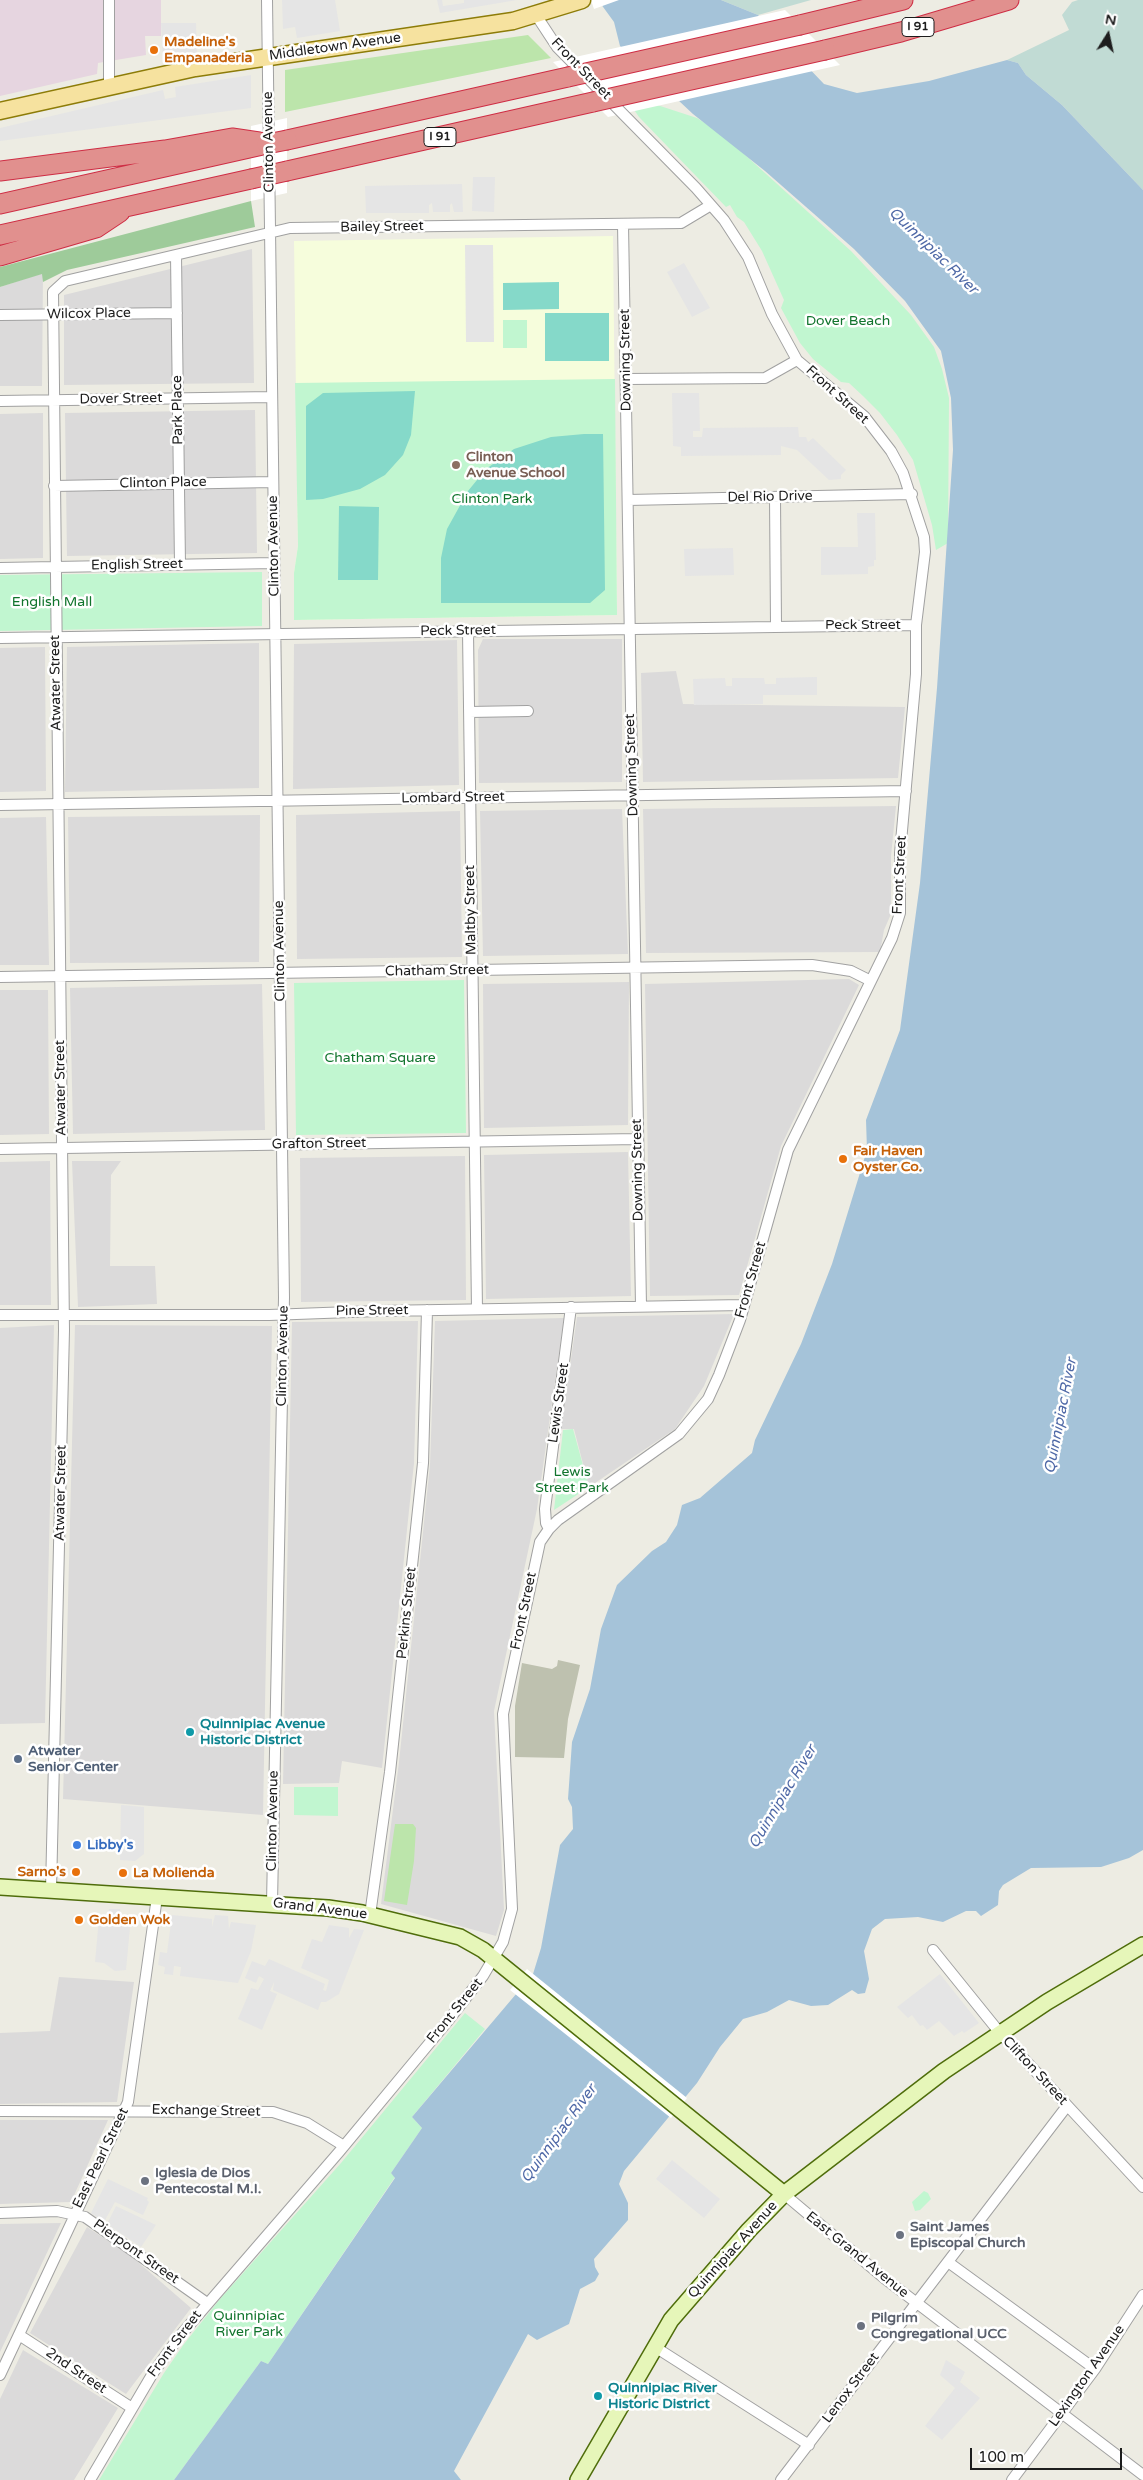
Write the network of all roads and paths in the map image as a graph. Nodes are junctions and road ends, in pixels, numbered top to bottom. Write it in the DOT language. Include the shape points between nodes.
graph roads {
  1 [pos="109,0"];
  2 [pos="267,0"];
  3 [pos="582,0"];
  4 [pos="903,0"];
  5 [pos="1009,0"];
  6 [pos="536,15"];
  7 [pos="268,57"];
  8 [pos="109,86"];
  9 [pos="0,111"];
  10 [pos="256,144"];
  11 [pos="0,170"];
  12 [pos="0,204"];
  13 [pos="712,205"];
  14 [pos="125,207"];
  15 [pos="623,224"];
  16 [pos="270,233"];
  17 [pos="0,235"];
  18 [pos="176,255"];
  19 [pos="0,256"];
  20 [pos="55,288"];
  21 [pos="177,313"];
  22 [pos="52,314"];
  23 [pos="0,315"];
  24 [pos="797,360"];
  25 [pos="627,379"];
  26 [pos="272,398"];
  27 [pos="178,399"];
  28 [pos="53,400"];
  29 [pos="0,401"];
  30 [pos="273,482"];
  31 [pos="179,483"];
  32 [pos="54,486"];
  33 [pos="912,494"];
  34 [pos="775,497"];
  35 [pos="628,500"];
  36 [pos="274,563"];
  37 [pos="180,565"];
  38 [pos="54,567"];
  39 [pos="0,568"];
  40 [pos="916,625"];
  41 [pos="776,626"];
  42 [pos="628,628"];
  43 [pos="468,631"];
  44 [pos="275,634"];
  45 [pos="55,637"];
  46 [pos="0,638"];
  47 [pos="528,711"];
  48 [pos="469,712"];
  49 [pos="906,791"];
  50 [pos="633,796"];
  51 [pos="470,798"];
  52 [pos="278,801"];
  53 [pos="58,804"];
  54 [pos="0,805"];
  55 [pos="636,968"];
  56 [pos="472,971"];
  57 [pos="281,973"];
  58 [pos="59,976"];
  59 [pos="0,977"];
  60 [pos="871,981"];
  61 [pos="638,1139"];
  62 [pos="474,1142"];
  63 [pos="283,1145"];
  64 [pos="61,1148"];
  65 [pos="0,1149"];
  66 [pos="744,1305"];
  67 [pos="641,1306"];
  68 [pos="571,1307"];
  69 [pos="477,1309"];
  70 [pos="427,1310"];
  71 [pos="284,1314"];
  72 [pos="0,1315"];
  73 [pos="64,1315"];
  74 [pos="549,1529"];
  75 [pos="0,1887"];
  76 [pos="51,1890"];
  77 [pos="157,1897"];
  78 [pos="272,1903"];
  79 [pos="370,1915"];
  80 [pos="1143,1945"];
  81 [pos="933,1950"];
  82 [pos="494,1958"];
  83 [pos="997,2030"];
  84 [pos="601,2045"];
  85 [pos="1068,2106"];
  86 [pos="0,2111"];
  87 [pos="124,2111"];
  88 [pos="344,2146"];
  89 [pos="1143,2187"];
  90 [pos="784,2194"];
  91 [pos="0,2213"];
  92 [pos="74,2214"];
  93 [pos="948,2262"];
  94 [pos="1143,2295"];
  95 [pos="916,2302"];
  96 [pos="206,2303"];
  97 [pos="19,2335"];
  98 [pos="655,2347"];
  99 [pos="1095,2369"];
  100 [pos="0,2376"];
  101 [pos="132,2408"];
  102 [pos="1063,2413"];
  103 [pos="808,2445"];
  104 [pos="1143,2475"];
  105 [pos="90,2480"];
  106 [pos="578,2480"];
  107 [pos="781,2480"];
  108 [pos="1012,2480"];
  1 -- 8 [label="street"];
  2 -- 7 [label="street, Clinton Avenue"];
  3 -- 6 [label="main road, Middletown Avenue"];
  4 -- 10 [label="highway, I 91, bridge" via="287,140"];
  5 -- 14 [label="highway, I 91, bridge" via="825,50"];
  6 -- 7 [label="main road, Middletown Avenue"];
  6 -- 13 [label="street, Front Street" via="556,46"];
  7 -- 8 [label="main road, Middletown Avenue" via="186,69"];
  7 -- 16 [label="street, Clinton Avenue"];
  8 -- 9 [label="main road, Middletown Avenue"];
  10 -- 11 [label="highway" via="232,138"];
  10 -- 12 [label="highway, I 91"];
  13 -- 15 [label="street, Bailey Street" via="681,223"];
  13 -- 24 [label="street, Front Street" via="748,257 772,314"];
  14 -- 17 [label="highway, I 91"];
  14 -- 19 [label="highway" via="96,228"];
  15 -- 16 [label="street, Bailey Street" via="290,228"];
  15 -- 25 [label="street, Downing Street"];
  16 -- 18 [label="street, Bailey Street"];
  16 -- 26 [label="street, Clinton Avenue"];
  18 -- 20 [label="street, Bailey Street" via="65,281"];
  18 -- 21 [label="street, Park Place"];
  20 -- 22 [label="street, Atwater Street"];
  21 -- 22 [label="street, Wilcox Place"];
  21 -- 27 [label="street, Park Place"];
  22 -- 23 [label="street, Wilcox Place"];
  22 -- 28 [label="street, Atwater Street"];
  24 -- 25 [label="street" via="765,378"];
  24 -- 33 [label="street, Front Street" via="864,416 891,451"];
  25 -- 35 [label="street, Downing Street"];
  26 -- 27 [label="street, Dover Street"];
  26 -- 30 [label="street, Clinton Avenue"];
  27 -- 28 [label="street, Dover Street"];
  27 -- 31 [label="street, Park Place"];
  28 -- 29 [label="street, Dover Street"];
  28 -- 32 [label="street, Atwater Street"];
  30 -- 31 [label="street, Clinton Place"];
  30 -- 36 [label="street, Clinton Avenue"];
  31 -- 32 [label="street, Clinton Place"];
  31 -- 37 [label="street, Park Place"];
  32 -- 38 [label="street, Atwater Street"];
  33 -- 34 [label="street, Del Rio Drive"];
  33 -- 40 [label="street, Front Street" via="925,552"];
  34 -- 35 [label="street, Del Rio Drive"];
  34 -- 41 [label="street"];
  35 -- 42 [label="street, Downing Street"];
  36 -- 37 [label="street, English Street"];
  36 -- 44 [label="street, Clinton Avenue"];
  37 -- 38 [label="street, English Street"];
  38 -- 39 [label="street, English Street"];
  38 -- 45 [label="street, Atwater Street"];
  40 -- 41 [label="street, Peck Street"];
  40 -- 49 [label="street, Front Street" via="916,674"];
  41 -- 42 [label="street, Peck Street"];
  42 -- 43 [label="street, Peck Street"];
  42 -- 50 [label="street, Downing Street"];
  43 -- 44 [label="street, Peck Street"];
  43 -- 48 [label="street, Maltby Street"];
  44 -- 45 [label="street, Peck Street"];
  44 -- 52 [label="street, Clinton Avenue"];
  45 -- 46 [label="street, Peck Street"];
  45 -- 53 [label="street, Atwater Street"];
  47 -- 48 [label="street"];
  48 -- 51 [label="street, Maltby Street"];
  49 -- 50 [label="street, Lombard Street"];
  49 -- 60 [label="street, Front Street" via="900,853 900,913"];
  50 -- 51 [label="street, Lombard Street"];
  50 -- 55 [label="street, Downing Street"];
  51 -- 52 [label="street, Lombard Street"];
  51 -- 56 [label="street, Maltby Street"];
  52 -- 53 [label="street, Lombard Street"];
  52 -- 57 [label="street, Clinton Avenue"];
  53 -- 54 [label="street, Lombard Street"];
  53 -- 58 [label="street, Atwater Street"];
  55 -- 56 [label="street, Chatham Street"];
  55 -- 60 [label="street, Chatham Street" via="812,966 851,972"];
  55 -- 61 [label="street, Downing Street"];
  56 -- 57 [label="street, Chatham Street"];
  56 -- 62 [label="street, Maltby Street"];
  57 -- 58 [label="street, Chatham Street"];
  57 -- 63 [label="street, Clinton Avenue"];
  58 -- 59 [label="street, Chatham Street"];
  58 -- 64 [label="street, Atwater Street"];
  60 -- 66 [label="street, Front Street" via="788,1150"];
  61 -- 62 [label="street, Grafton Street"];
  61 -- 67 [label="street, Downing Street"];
  62 -- 63 [label="street, Grafton Street"];
  62 -- 69 [label="street, Maltby Street"];
  63 -- 64 [label="street, Grafton Street"];
  63 -- 71 [label="street, Clinton Avenue"];
  64 -- 65 [label="street, Grafton Street"];
  64 -- 73 [label="street, Atwater Street"];
  66 -- 67 [label="street, Pine Street"];
  66 -- 74 [label="street, Front Street" via="719,1375 695,1417 669,1442"];
  67 -- 68 [label="street, Pine Street"];
  68 -- 69 [label="street, Pine Street"];
  68 -- 74 [label="street, Lewis Street" via="545,1510"];
  69 -- 70 [label="street, Pine Street"];
  70 -- 71 [label="street, Pine Street"];
  70 -- 79 [label="street, Perkins Street" via="423,1463 390,1772"];
  71 -- 73 [label="street, Pine Street"];
  71 -- 78 [label="street, Clinton Avenue"];
  72 -- 73 [label="street, Pine Street"];
  73 -- 76 [label="street, Atwater Street"];
  74 -- 82 [label="street, Front Street" via="536,1556 504,1709 512,1908 504,1939"];
  75 -- 76 [label="main road, Grand Avenue"];
  76 -- 77 [label="main road, Grand Avenue"];
  77 -- 78 [label="main road, Grand Avenue"];
  77 -- 87 [label="street, East Pearl Street" via="128,2102"];
  78 -- 79 [label="main road, Grand Avenue"];
  79 -- 82 [label="main road, Grand Avenue" via="460,1937"];
  80 -- 83 [label="main road, Quinnipiac Avenue"];
  81 -- 83 [label="street, Clifton Street"];
  82 -- 84 [label="main road, Grand Avenue"];
  82 -- 88 [label="street, Front Street" via="483,1976"];
  83 -- 85 [label="street, Clifton Street"];
  83 -- 90 [label="main road, Quinnipiac Avenue"];
  84 -- 90 [label="main road, East Grand Avenue"];
  85 -- 89 [label="street, Clifton Street"];
  85 -- 93 [label="street, Lenox Street"];
  86 -- 87 [label="street, Exchange Street"];
  87 -- 88 [label="street, Exchange Street" via="273,2112 307,2122"];
  87 -- 92 [label="street, East Pearl Street"];
  88 -- 96 [label="street, Front Street"];
  90 -- 95 [label="street, East Grand Avenue"];
  90 -- 98 [label="main road, Quinnipiac Avenue" via="692,2294"];
  91 -- 92 [label="street, Pierpont Street"];
  92 -- 96 [label="street, Pierpont Street" via="90,2220"];
  92 -- 97 [label="street, East Pearl Street"];
  93 -- 95 [label="street, Lenox Street"];
  93 -- 99 [label="street"];
  94 -- 99 [label="street, Lexington Avenue"];
  95 -- 102 [label="street, East Grand Avenue"];
  95 -- 103 [label="street, Lenox Street"];
  96 -- 101 [label="street, Front Street" via="153,2373"];
  97 -- 100 [label="street, East Pearl Street"];
  97 -- 101 [label="street, 2nd Street"];
  98 -- 103 [label="street"];
  98 -- 106 [label="main road, Quinnipiac Avenue"];
  99 -- 102 [label="street, Lexington Avenue"];
  101 -- 105 [label="street, Front Street"];
  102 -- 104 [label="street, East Grand Avenue"];
  102 -- 108 [label="street, Lexington Avenue"];
  103 -- 107 [label="street, Lenox Street"];
}
